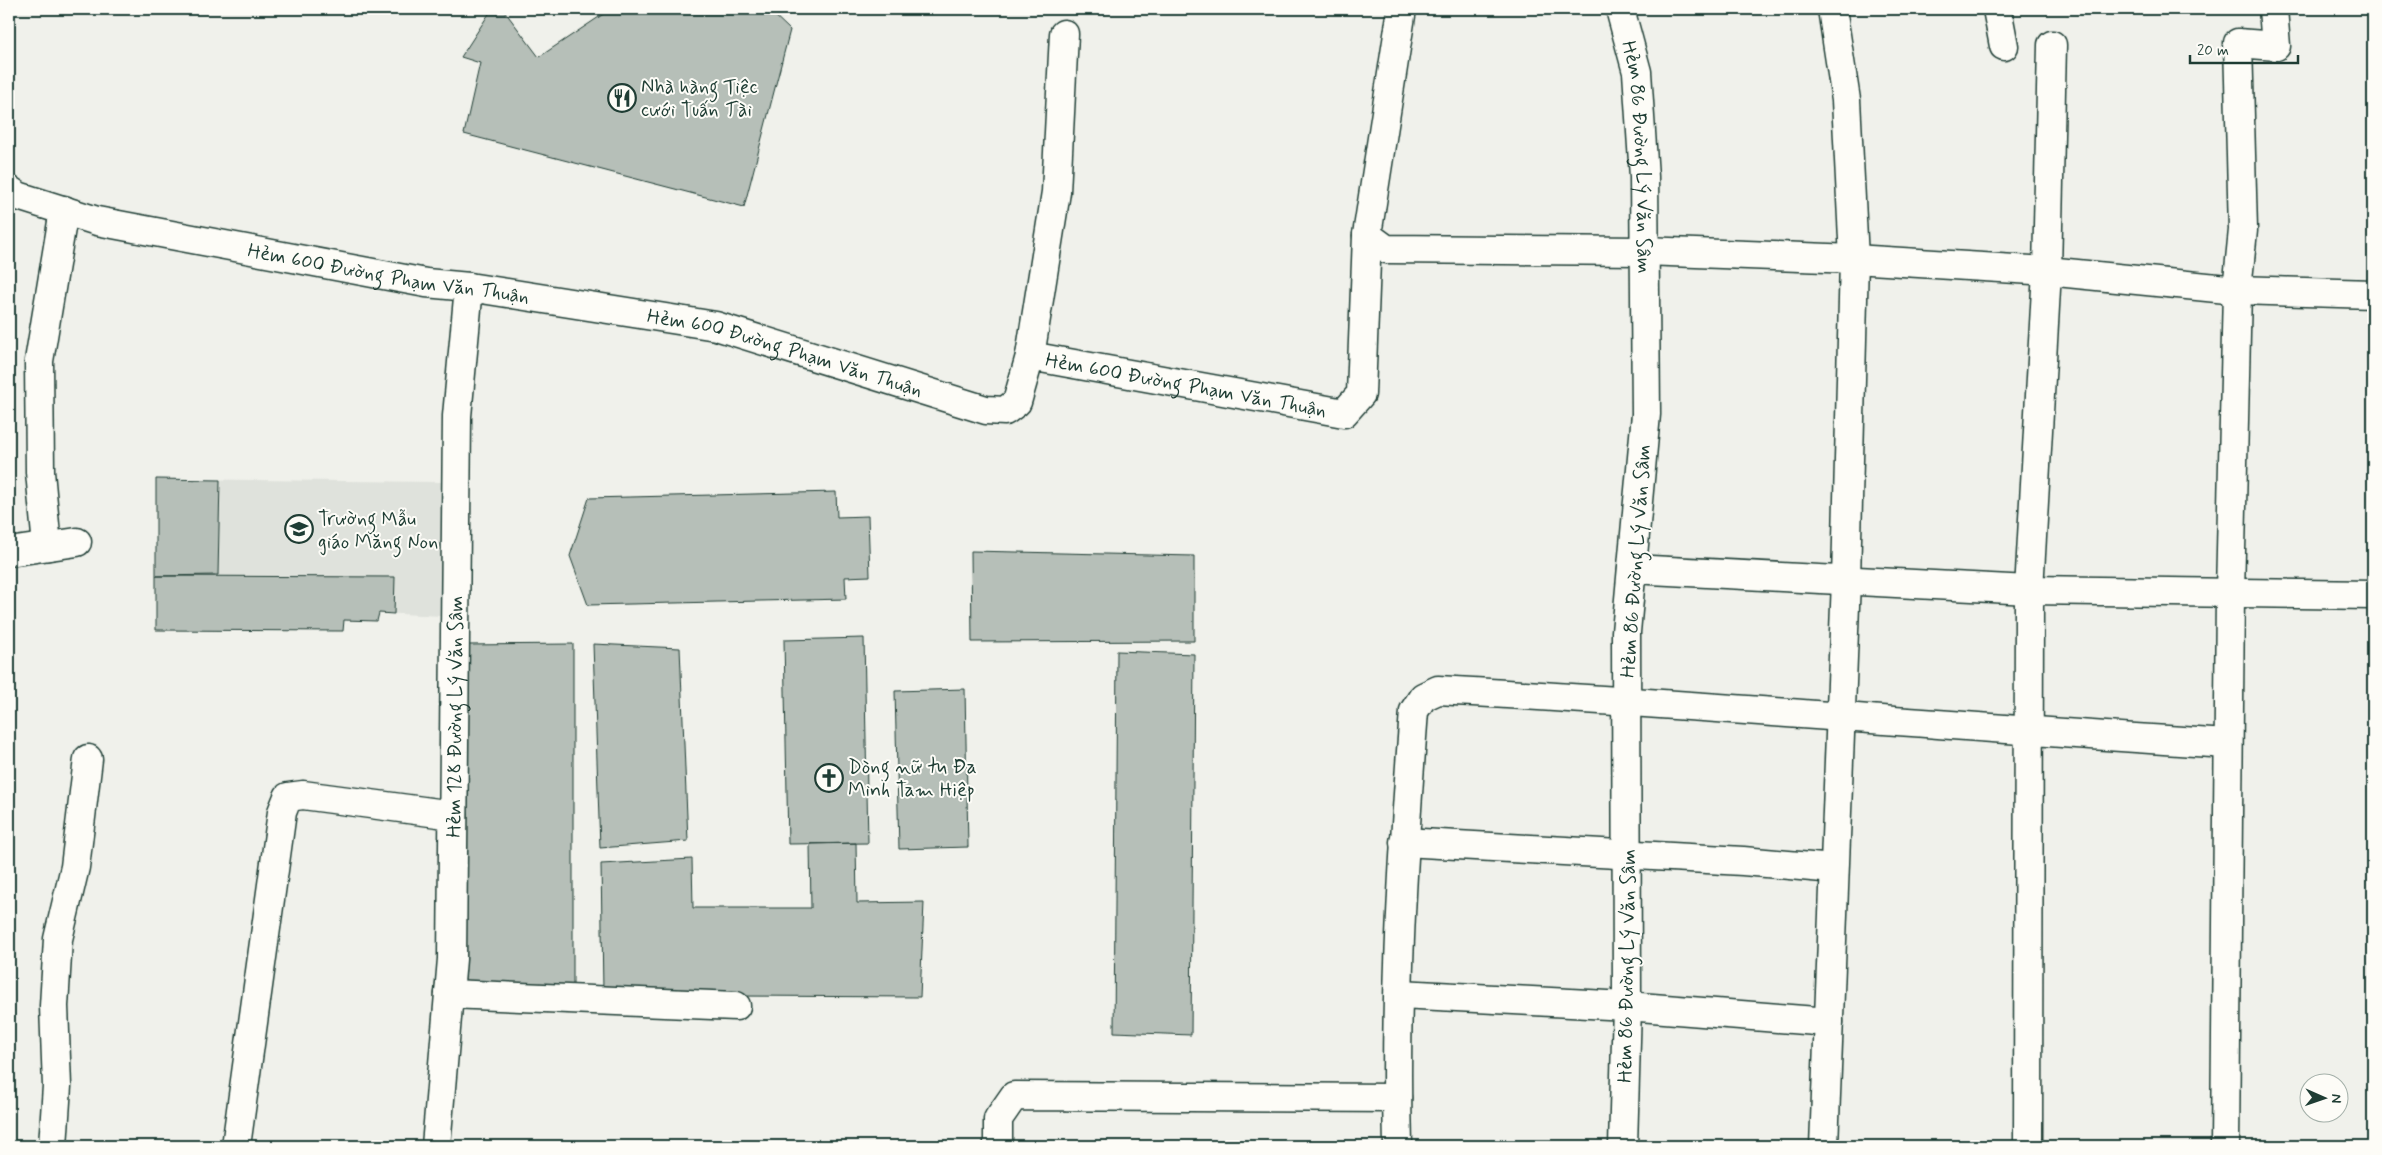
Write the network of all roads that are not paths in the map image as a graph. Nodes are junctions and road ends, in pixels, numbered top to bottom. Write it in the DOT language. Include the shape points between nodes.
graph roads {
  1 [pos="1402,9"];
  2 [pos="1620,9"];
  3 [pos="1832,9"];
  4 [pos="1997,9"];
  5 [pos="2273,9"];
  6 [pos="1064,34"];
  7 [pos="2052,44"];
  8 [pos="2004,46"];
  9 [pos="9,190"];
  10 [pos="64,210"];
  11 [pos="1367,234"];
  12 [pos="1644,251"];
  13 [pos="1854,259"];
  14 [pos="2047,271"];
  15 [pos="469,287"];
  16 [pos="2237,290"];
  17 [pos="2373,294"];
  18 [pos="1030,356"];
  19 [pos="77,542"];
  20 [pos="47,546"];
  21 [pos="9,552"];
  22 [pos="1632,569"];
  23 [pos="1846,580"];
  24 [pos="2029,590"];
  25 [pos="2230,594"];
  26 [pos="2373,595"];
  27 [pos="1626,700"];
  28 [pos="1840,717"];
  29 [pos="2029,732"];
  30 [pos="2228,744"];
  31 [pos="88,760"];
  32 [pos="453,815"];
  33 [pos="1404,842"];
  34 [pos="1627,854"];
  35 [pos="1834,870"];
  36 [pos="449,994"];
  37 [pos="1400,994"];
  38 [pos="736,1006"];
  39 [pos="1627,1006"];
  40 [pos="1829,1022"];
  41 [pos="1397,1098"];
  42 [pos="53,1146"];
  43 [pos="236,1146"];
  44 [pos="436,1146"];
  45 [pos="998,1146"];
  46 [pos="1398,1146"];
  47 [pos="1623,1146"];
  48 [pos="1824,1146"];
  49 [pos="2028,1146"];
  50 [pos="2225,1146"];
  1 -- 11 [label="street"];
  2 -- 12 [label="street, Hẻm 86 Đường Lý Văn Sâm" via="1637,72 1644,177"];
  3 -- 13 [label="street" via="1846,100"];
  4 -- 8 [label="street"];
  5 -- 16 [label="street" via="2276,46 2238,43 2243,230"];
  6 -- 18 [label="street" via="1056,192"];
  7 -- 14 [label="street"];
  9 -- 10 [label="street, Hẻm 600 Đường Phạm Văn Thuận" via="18,196"];
  10 -- 15 [label="street, Hẻm 600 Đường Phạm Văn Thuận" via="107,223 426,283"];
  10 -- 20 [label="street" via="38,361 40,472"];
  11 -- 12 [label="street" via="1386,249"];
  11 -- 18 [label="street, Hẻm 600 Đường Phạm Văn Thuận" via="1361,394 1344,413"];
  12 -- 13 [label="street"];
  12 -- 22 [label="street, Hẻm 86 Đường Lý Văn Sâm" via="1646,414"];
  13 -- 14 [label="street"];
  13 -- 23 [label="street"];
  14 -- 16 [label="street"];
  14 -- 24 [label="street"];
  15 -- 18 [label="street, Hẻm 600 Đường Phạm Văn Thuận" via="716,326 986,410 1005,411 1016,402"];
  15 -- 32 [label="street, Hẻm 128 Đường Lý Văn Sâm" via="457,416"];
  16 -- 17 [label="street"];
  16 -- 25 [label="street"];
  19 -- 20 [label="street"];
  20 -- 21 [label="street"];
  22 -- 23 [label="street"];
  22 -- 27 [label="street, Hẻm 86 Đường Lý Văn Sâm" via="1626,632"];
  23 -- 24 [label="street"];
  23 -- 28 [label="street"];
  24 -- 25 [label="street"];
  24 -- 29 [label="street"];
  25 -- 26 [label="street"];
  25 -- 30 [label="street"];
  27 -- 28 [label="street"];
  27 -- 33 [label="street" via="1438,690 1423,697 1414,711"];
  27 -- 34 [label="street, Hẻm 86 Đường Lý Văn Sâm"];
  28 -- 29 [label="street"];
  28 -- 35 [label="street"];
  29 -- 30 [label="street"];
  29 -- 49 [label="street"];
  30 -- 50 [label="street"];
  31 -- 42 [label="street" via="75,866 58,939 54,1006 57,1086"];
  32 -- 36 [label="street, Hẻm 128 Đường Lý Văn Sâm"];
  32 -- 43 [label="street" via="303,795 288,797 282,812"];
  33 -- 34 [label="street"];
  33 -- 37 [label="street"];
  34 -- 35 [label="street"];
  34 -- 39 [label="street, Hẻm 86 Đường Lý Văn Sâm"];
  35 -- 40 [label="street"];
  36 -- 38 [label="street"];
  36 -- 44 [label="street, Hẻm 128 Đường Lý Văn Sâm"];
  37 -- 39 [label="street"];
  37 -- 41 [label="street"];
  39 -- 40 [label="street"];
  39 -- 47 [label="street, Hẻm 86 Đường Lý Văn Sâm"];
  40 -- 48 [label="street"];
  41 -- 45 [label="street" via="1014,1096 998,1119"];
  41 -- 46 [label="street"];
}
